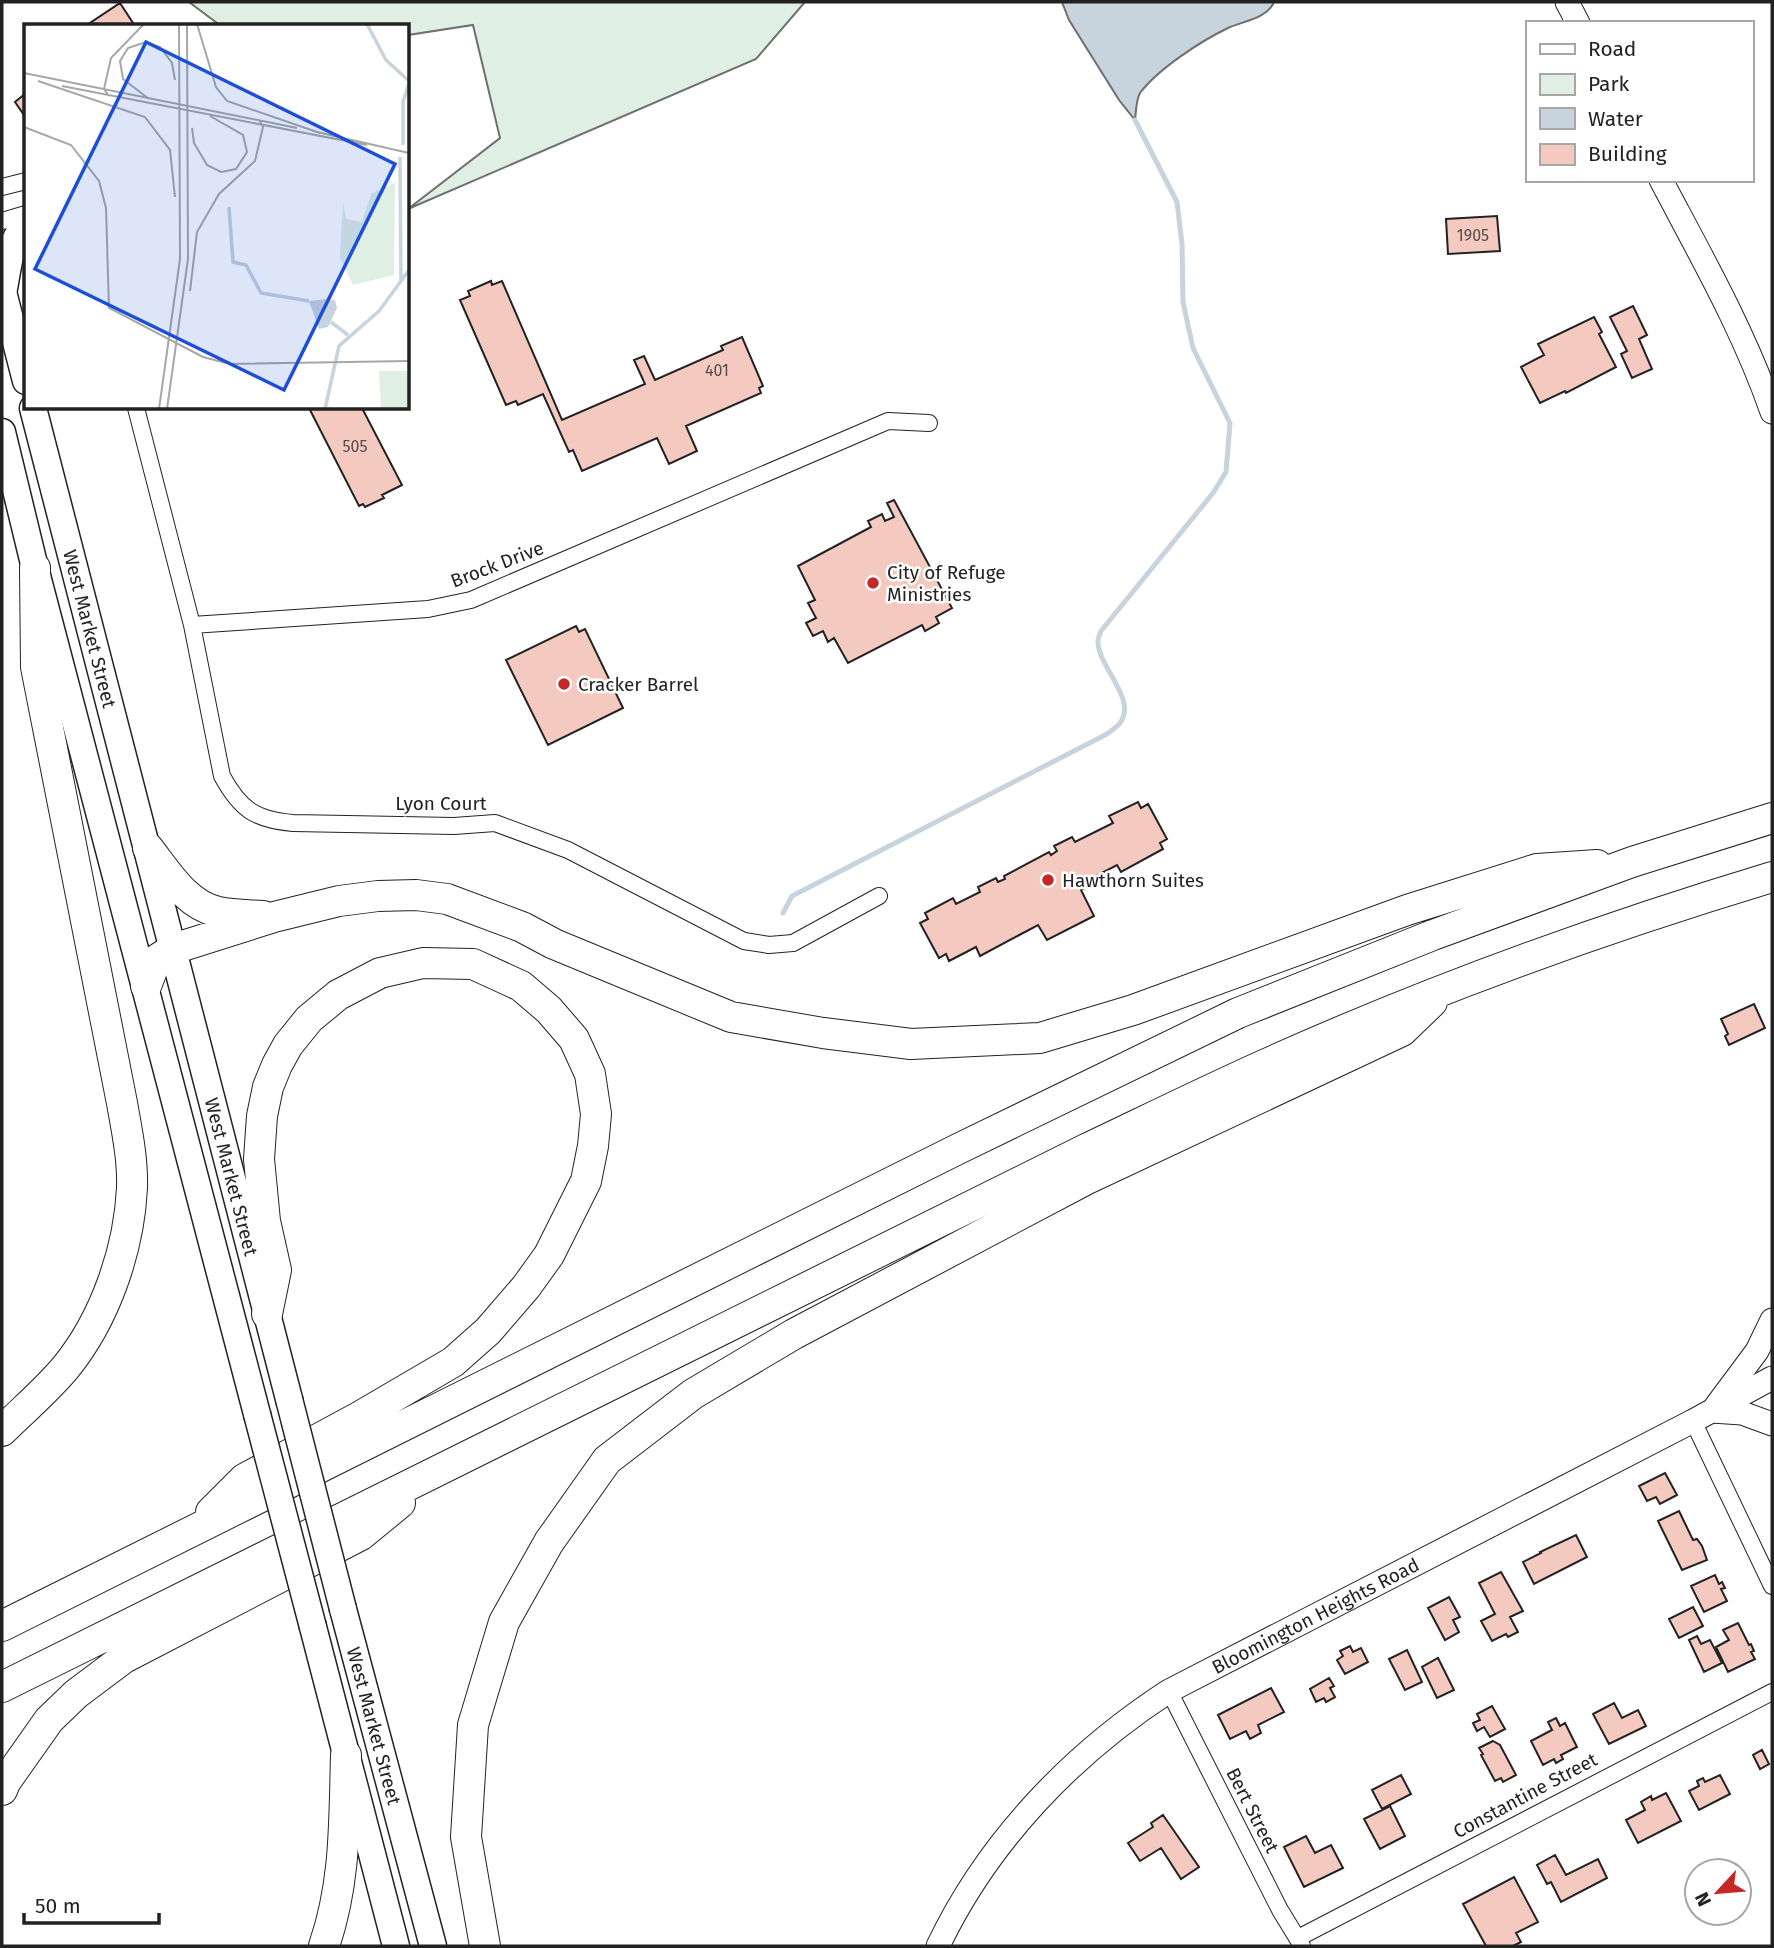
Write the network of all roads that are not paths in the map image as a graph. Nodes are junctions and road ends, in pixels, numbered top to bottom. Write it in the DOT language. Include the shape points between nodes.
graph roads {
  1 [pos="1567,2"];
  2 [pos="1577,21"];
  3 [pos="24,182"];
  4 [pos="1662,182"];
  5 [pos="2,187"];
  6 [pos="24,215"];
  7 [pos="2,221"];
  8 [pos="24,227"];
  9 [pos="2,291"];
  10 [pos="24,374"];
  11 [pos="34,410"];
  12 [pos="137,410"];
  13 [pos="1772,412"];
  14 [pos="929,423"];
  15 [pos="2,432"];
  16 [pos="35,568"];
  17 [pos="192,625"];
  18 [pos="1772,818"];
  19 [pos="148,848"];
  20 [pos="1632,862"];
  21 [pos="1772,877"];
  22 [pos="879,896"];
  23 [pos="274,918"];
  24 [pos="173,948"];
  25 [pos="146,986"];
  26 [pos="1444,991"];
  27 [pos="267,1314"];
  28 [pos="1772,1321"];
  29 [pos="1772,1378"];
  30 [pos="1702,1416"];
  31 [pos="1772,1424"];
  32 [pos="2,1432"];
  33 [pos="442,1469"];
  34 [pos="194,1529"];
  35 [pos="1772,1586"];
  36 [pos="2,1626"];
  37 [pos="2,1687"];
  38 [pos="1169,1690"];
  39 [pos="1772,1692"];
  40 [pos="346,1755"];
  41 [pos="2,1790"];
  42 [pos="1300,1942"];
  43 [pos="324,1946"];
  44 [pos="396,1946"];
  45 [pos="433,1946"];
  46 [pos="485,1946"];
  47 [pos="938,1946"];
  1 -- 2 [label="main road"];
  3 -- 5 [label="street"];
  4 -- 13 [label="main road" via="1758,370"];
  6 -- 7 [label="street"];
  8 -- 9 [label="main road"];
  9 -- 10 [label="main road"];
  11 -- 19 [label="main road, West Market Street"];
  12 -- 17 [label="street"];
  14 -- 17 [label="street, Brock Drive" via="888,421 471,600 428,609"];
  15 -- 16 [label="main road, West Market Street"];
  16 -- 25 [label="main road, West Market Street"];
  16 -- 32 [label="highway" via="36,667 122,1103 132,1186 121,1257 90,1330 66,1366"];
  17 -- 22 [label="street, Lyon Court" via="222,776 246,809 272,822 495,823 568,850 744,941 769,945 793,943"];
  18 -- 20 [label="highway"];
  19 -- 23 [label="highway" via="193,901 216,911"];
  19 -- 24 [label="main road, West Market Street"];
  20 -- 23 [label="highway" via="1537,869 1407,910 1133,1010 1040,1038 972,1042 911,1044 731,1017 447,898 378,895"];
  20 -- 34 [label="highway" via="1238,1013"];
  21 -- 26 [label="highway" via="1597,933"];
  23 -- 24 [label="highway"];
  24 -- 25 [label="highway" via="156,960"];
  24 -- 27 [label="main road, West Market Street"];
  25 -- 40 [label="main road, West Market Street, bridge"];
  26 -- 33 [label="highway" via="1265,1065 1086,1149"];
  26 -- 46 [label="highway" via="1402,1031 1085,1180 794,1334 693,1394 607,1460 549,1542 504,1622 473,1725 466,1837"];
  27 -- 34 [label="highway" via="276,1270 265,1221 259,1159 261,1116 288,1045 309,1018 338,995 380,973 423,963 473,964 521,986 574,1039 590,1074 596,1114 586,1181 549,1255 488,1331 453,1362 244,1479"];
  27 -- 45 [label="main road, West Market Street, bridge"];
  28 -- 30 [label="main road" via="1757,1351"];
  29 -- 30 [label="main road, Bloomington Heights Road"];
  30 -- 31 [label="main road" via="1742,1413"];
  30 -- 35 [label="street"];
  30 -- 38 [label="main road, Bloomington Heights Road"];
  33 -- 37 [label="highway"];
  33 -- 41 [label="highway" via="361,1535 124,1658 76,1693 49,1720"];
  34 -- 36 [label="highway"];
  38 -- 42 [label="street, Bert Street"];
  38 -- 47 [label="main road, Bloomington Heights Road" via="1081,1757 1022,1817 953,1913"];
  39 -- 42 [label="street, Constantine Street"];
  40 -- 43 [label="highway" via="341,1879"];
  40 -- 44 [label="main road, West Market Street"];
}
